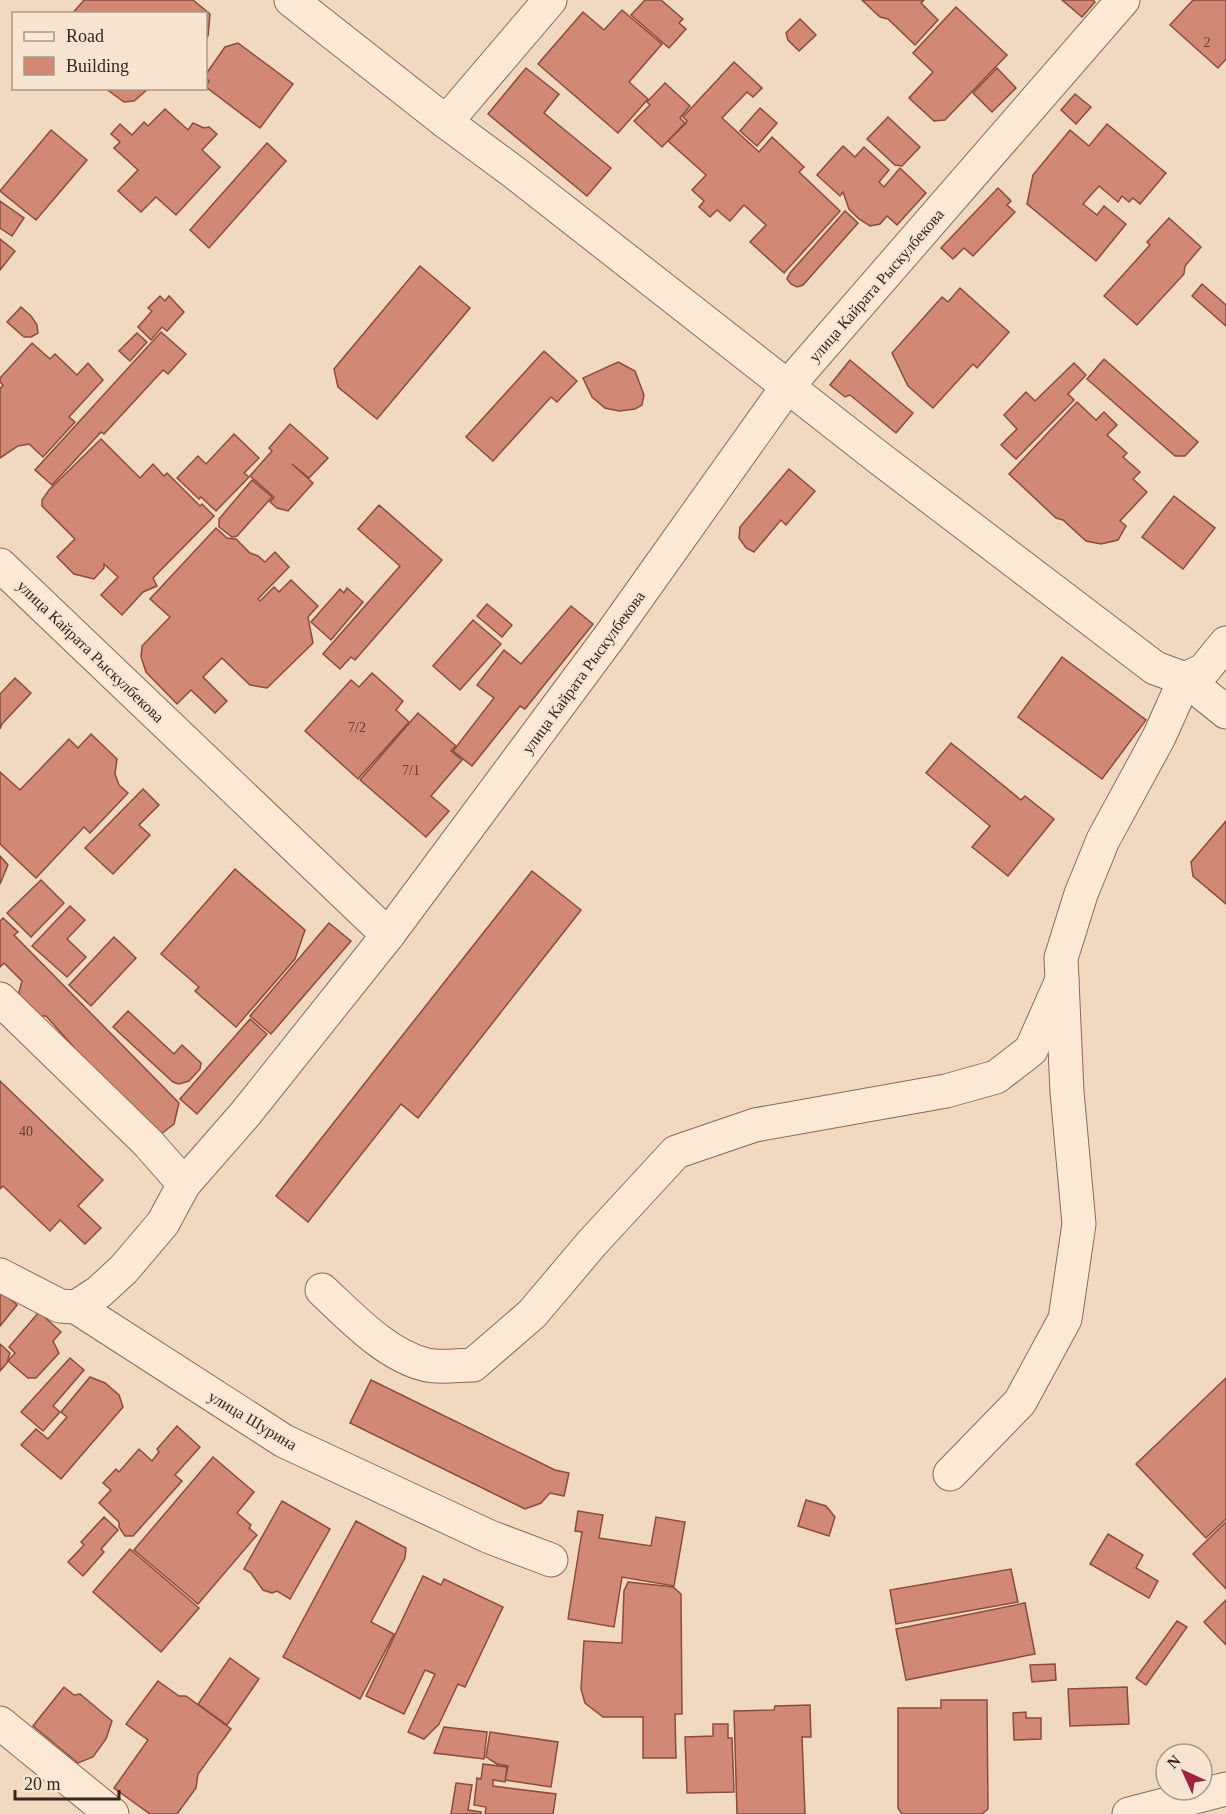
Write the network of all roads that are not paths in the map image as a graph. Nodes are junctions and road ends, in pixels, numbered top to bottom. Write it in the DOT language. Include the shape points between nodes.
graph roads {
  1 [pos="291,0"];
  2 [pos="550,0"];
  3 [pos="1124,0"];
  4 [pos="446,122"];
  5 [pos="787,387"];
  6 [pos="0,565"];
  7 [pos="1226,643"];
  8 [pos="1185,679"];
  9 [pos="1226,712"];
  10 [pos="388,935"];
  11 [pos="1062,980"];
  12 [pos="0,999"];
  13 [pos="184,1184"];
  14 [pos="0,1275"];
  15 [pos="322,1290"];
  16 [pos="76,1307"];
  17 [pos="950,1474"];
  18 [pos="551,1560"];
  19 [pos="0,1724"];
  20 [pos="1226,1790"];
  21 [pos="112,1814"];
  22 [pos="1129,1814"];
  1 -- 4 [label="street"];
  2 -- 4 [label="street"];
  3 -- 5 [label="street, улица Кайрата Рыскулбекова"];
  4 -- 5 [label="street"];
  5 -- 8 [label="street" via="1155,668"];
  5 -- 10 [label="street, улица Кайрата Рыскулбекова" via="610,636"];
  6 -- 10 [label="street, улица Кайрата Рыскулбекова"];
  7 -- 8 [label="street" via="1204,670"];
  8 -- 9 [label="street"];
  8 -- 11 [label="street" via="1159,738 1102,840 1061,958"];
  10 -- 13 [label="street"];
  11 -- 15 [label="street" via="1031,1050 996,1077 946,1091 755,1125 676,1152 532,1314 473,1365 427,1365 388,1349"];
  11 -- 17 [label="street" via="1079,1224 1065,1319 1020,1402"];
  12 -- 13 [label="street" via="148,1143"];
  13 -- 16 [label="street" via="164,1223 124,1269"];
  14 -- 16 [label="street, улица Шурина" via="60,1306"];
  16 -- 18 [label="street, улица Шурина" via="284,1441 490,1537"];
  19 -- 21 [label="street"];
  20 -- 22 [label="street"];
}
